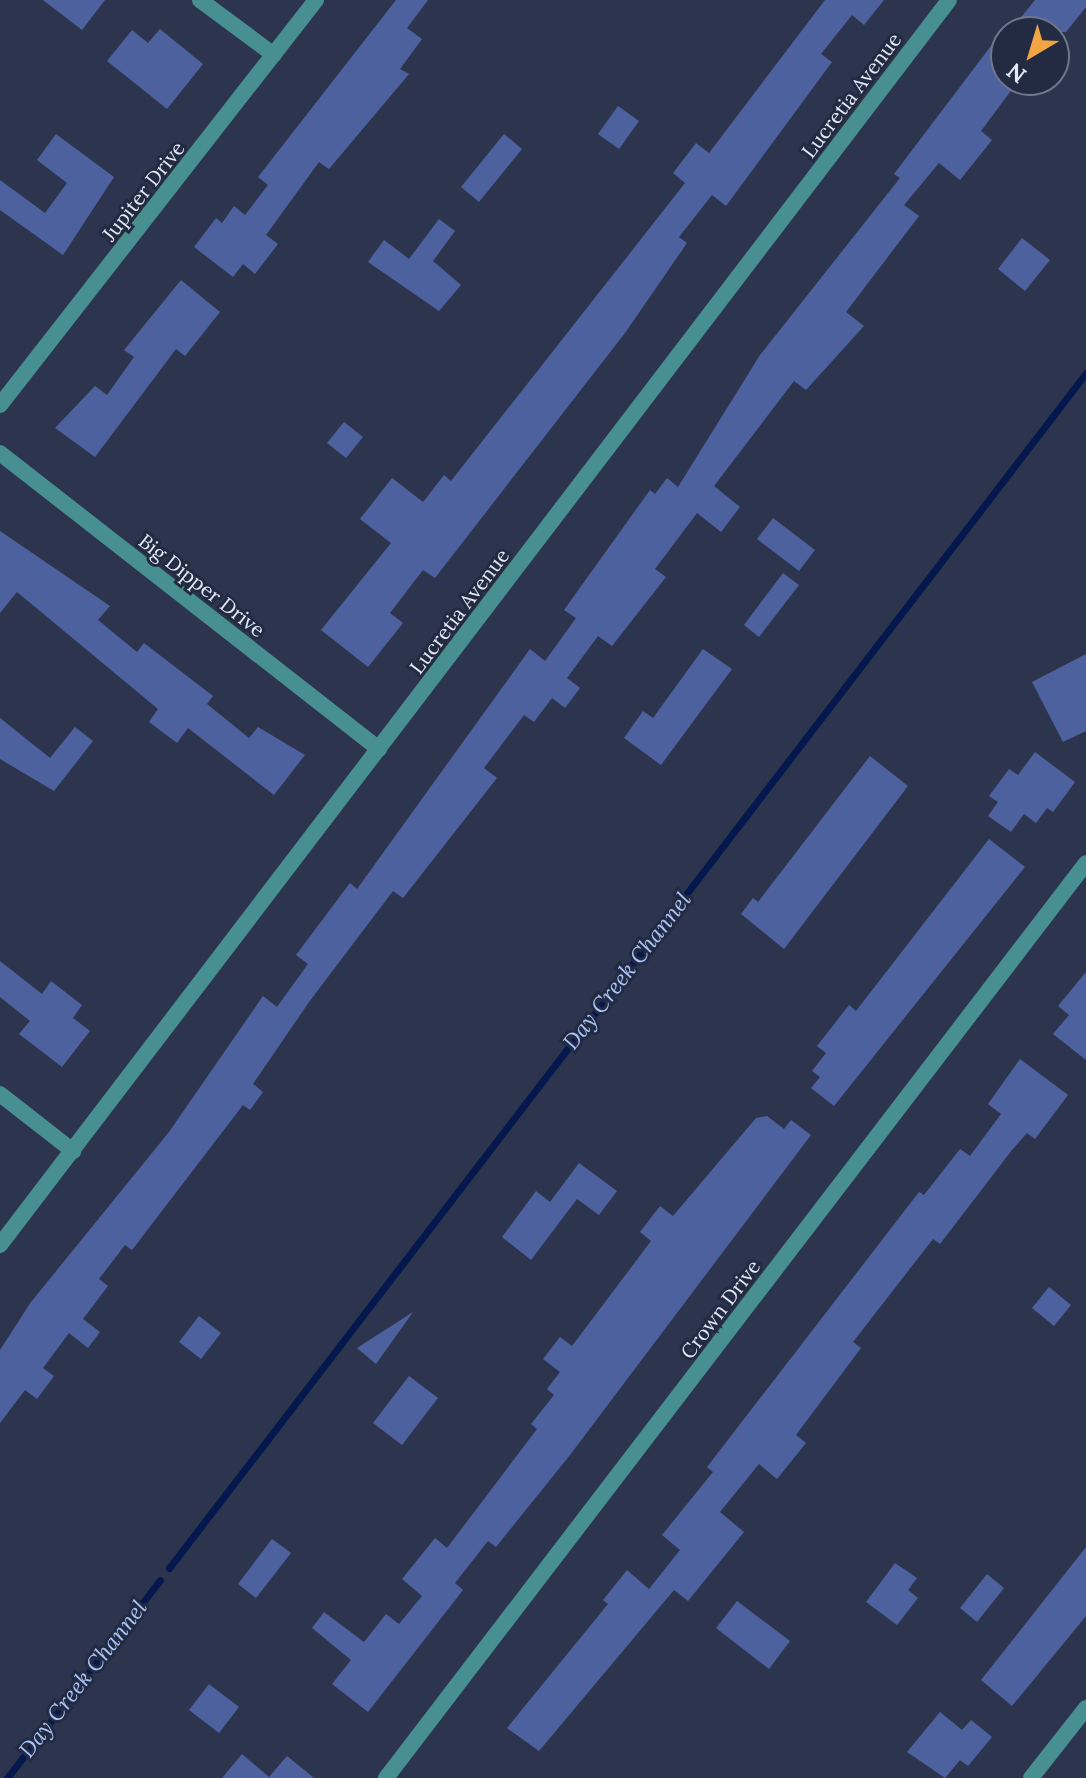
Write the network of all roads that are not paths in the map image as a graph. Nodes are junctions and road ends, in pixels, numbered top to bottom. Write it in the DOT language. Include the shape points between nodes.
graph roads {
  1 [pos="200,0"];
  2 [pos="316,0"];
  3 [pos="949,0"];
  4 [pos="274,55"];
  5 [pos="0,405"];
  6 [pos="0,453"];
  7 [pos="379,749"];
  8 [pos="1086,863"];
  9 [pos="0,1094"];
  10 [pos="73,1151"];
  11 [pos="0,1245"];
  12 [pos="1086,1708"];
  13 [pos="386,1778"];
  14 [pos="1031,1778"];
  1 -- 4 [label="street"];
  2 -- 4 [label="street, Jupiter Drive"];
  3 -- 7 [label="street, Lucretia Avenue"];
  4 -- 5 [label="street, Jupiter Drive"];
  6 -- 7 [label="street, Big Dipper Drive"];
  7 -- 10 [label="street, Lucretia Avenue"];
  8 -- 13 [label="street, Crown Drive"];
  9 -- 10 [label="street"];
  10 -- 11 [label="street, Lucretia Avenue"];
  12 -- 14 [label="street"];
}
